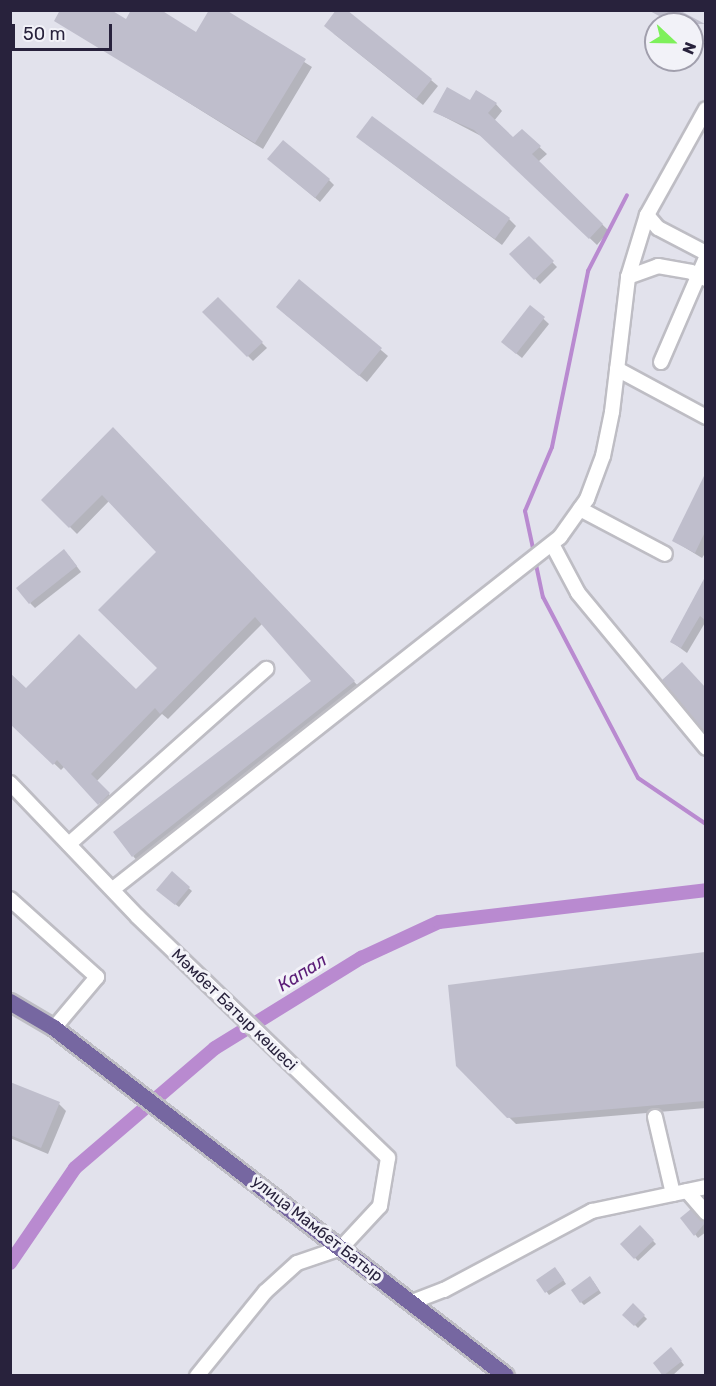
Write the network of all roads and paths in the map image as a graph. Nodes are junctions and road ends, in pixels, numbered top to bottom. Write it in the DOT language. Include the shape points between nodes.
graph roads {
  1 [pos="705,109"];
  2 [pos="647,215"];
  3 [pos="705,253"];
  4 [pos="705,258"];
  5 [pos="701,276"];
  6 [pos="628,277"];
  7 [pos="661,362"];
  8 [pos="617,369"];
  9 [pos="705,417"];
  10 [pos="580,509"];
  11 [pos="547,548"];
  12 [pos="665,555"];
  13 [pos="266,669"];
  14 [pos="705,748"];
  15 [pos="10,783"];
  16 [pos="69,844"];
  17 [pos="113,889"];
  18 [pos="10,899"];
  19 [pos="10,1002"];
  20 [pos="54,1028"];
  21 [pos="655,1117"];
  22 [pos="705,1187"];
  23 [pos="680,1192"];
  24 [pos="705,1213"];
  25 [pos="341,1248"];
  26 [pos="412,1302"];
  27 [pos="197,1376"];
  28 [pos="506,1376"];
  1 -- 2 [label="street"];
  2 -- 3 [label="street" via="658,228"];
  2 -- 6 [label="street"];
  4 -- 5 [label="street"];
  5 -- 6 [label="street" via="658,266"];
  5 -- 7 [label="street"];
  6 -- 8 [label="street"];
  8 -- 9 [label="street"];
  8 -- 10 [label="street" via="603,456"];
  10 -- 11 [label="street"];
  10 -- 12 [label="street"];
  11 -- 14 [label="street" via="578,593"];
  11 -- 17 [label="street"];
  13 -- 16 [label="street"];
  15 -- 16 [label="street, Мәмбет Батыр көшесі"];
  16 -- 17 [label="street, Мәмбет Батыр көшесі"];
  17 -- 25 [label="street, Мәмбет Батыр көшесі" via="388,1158 380,1206"];
  18 -- 20 [label="street" via="97,977"];
  19 -- 20 [label="main road"];
  20 -- 25 [label="main road, улица Мамбет Батыр"];
  21 -- 23 [label="street"];
  22 -- 23 [label="street"];
  23 -- 24 [label="street"];
  23 -- 26 [label="street" via="592,1211 444,1290"];
  25 -- 26 [label="main road, улица Мамбет Батыр"];
  25 -- 27 [label="street" via="297,1263 265,1292"];
  26 -- 28 [label="main road, улица Мамбет Батыр"];
}
